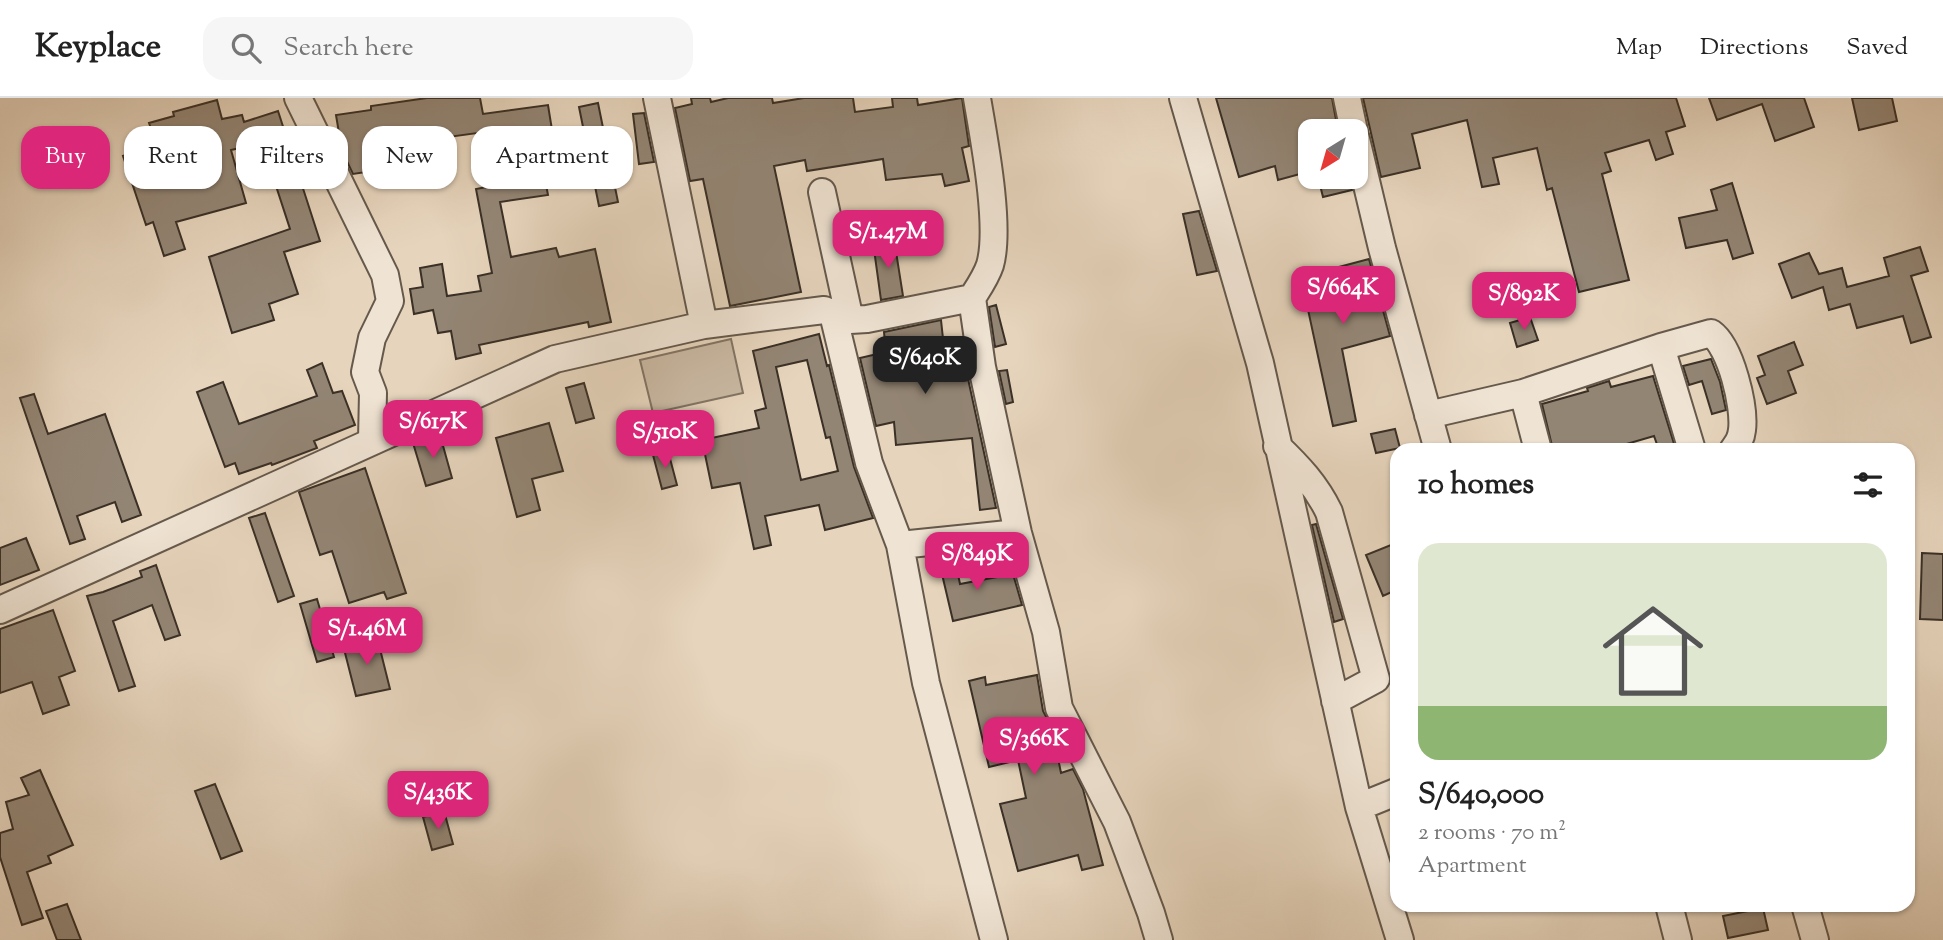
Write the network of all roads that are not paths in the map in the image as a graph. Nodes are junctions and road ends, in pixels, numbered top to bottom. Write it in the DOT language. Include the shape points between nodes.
graph roads {
  1 [pos="298,98"];
  2 [pos="657,98"];
  3 [pos="977,98"];
  4 [pos="1183,98"];
  5 [pos="1346,98"];
  6 [pos="1351,119"];
  7 [pos="1368,189"];
  8 [pos="822,192"];
  9 [pos="972,298"];
  10 [pos="841,317"];
  11 [pos="704,325"];
  12 [pos="1661,347"];
  13 [pos="1523,393"];
  14 [pos="1428,415"];
  15 [pos="372,440"];
  16 [pos="1436,443"];
  17 [pos="1536,443"];
  18 [pos="1690,443"];
  19 [pos="1738,443"];
  20 [pos="1277,446"];
  21 [pos="1018,533"];
  22 [pos="900,545"];
  23 [pos="0,610"];
  24 [pos="1335,701"];
  25 [pos="1390,794"];
  26 [pos="1359,807"];
  27 [pos="1390,908"];
  28 [pos="1391,912"];
  29 [pos="1671,912"];
  30 [pos="1807,912"];
  31 [pos="994,940"];
  32 [pos="1158,940"];
  33 [pos="1400,940"];
  34 [pos="1678,940"];
  35 [pos="1815,940"];
  1 -- 15 [label="street" via="385,275 390,301 372,338 365,372 373,393"];
  2 -- 11 [label="street"];
  3 -- 9 [label="street" via="993,227 991,263"];
  4 -- 20 [label="street" via="1260,363"];
  5 -- 6 [label="street"];
  7 -- 14 [label="street"];
  8 -- 10 [label="street"];
  9 -- 10 [label="street" via="867,319"];
  9 -- 21 [label="street" via="982,368"];
  10 -- 11 [label="street" via="824,310"];
  10 -- 22 [label="street" via="869,463"];
  11 -- 15 [label="street" via="555,359"];
  12 -- 13 [label="street"];
  12 -- 18 [label="street"];
  12 -- 19 [label="street" via="1711,333 1722,345 1742,409"];
  13 -- 14 [label="street"];
  13 -- 17 [label="street"];
  14 -- 16 [label="street"];
  15 -- 23 [label="street"];
  20 -- 24 [label="street"];
  20 -- 24 [label="street" via="1319,492 1329,512 1376,679"];
  21 -- 22 [label="street"];
  21 -- 32 [label="street" via="1046,632 1059,708 1117,822"];
  22 -- 31 [label="street" via="926,683"];
  24 -- 26 [label="street"];
  25 -- 26 [label="street"];
  26 -- 27 [label="street"];
  28 -- 33 [label="street"];
  29 -- 34 [label="street"];
  30 -- 35 [label="street"];
}
